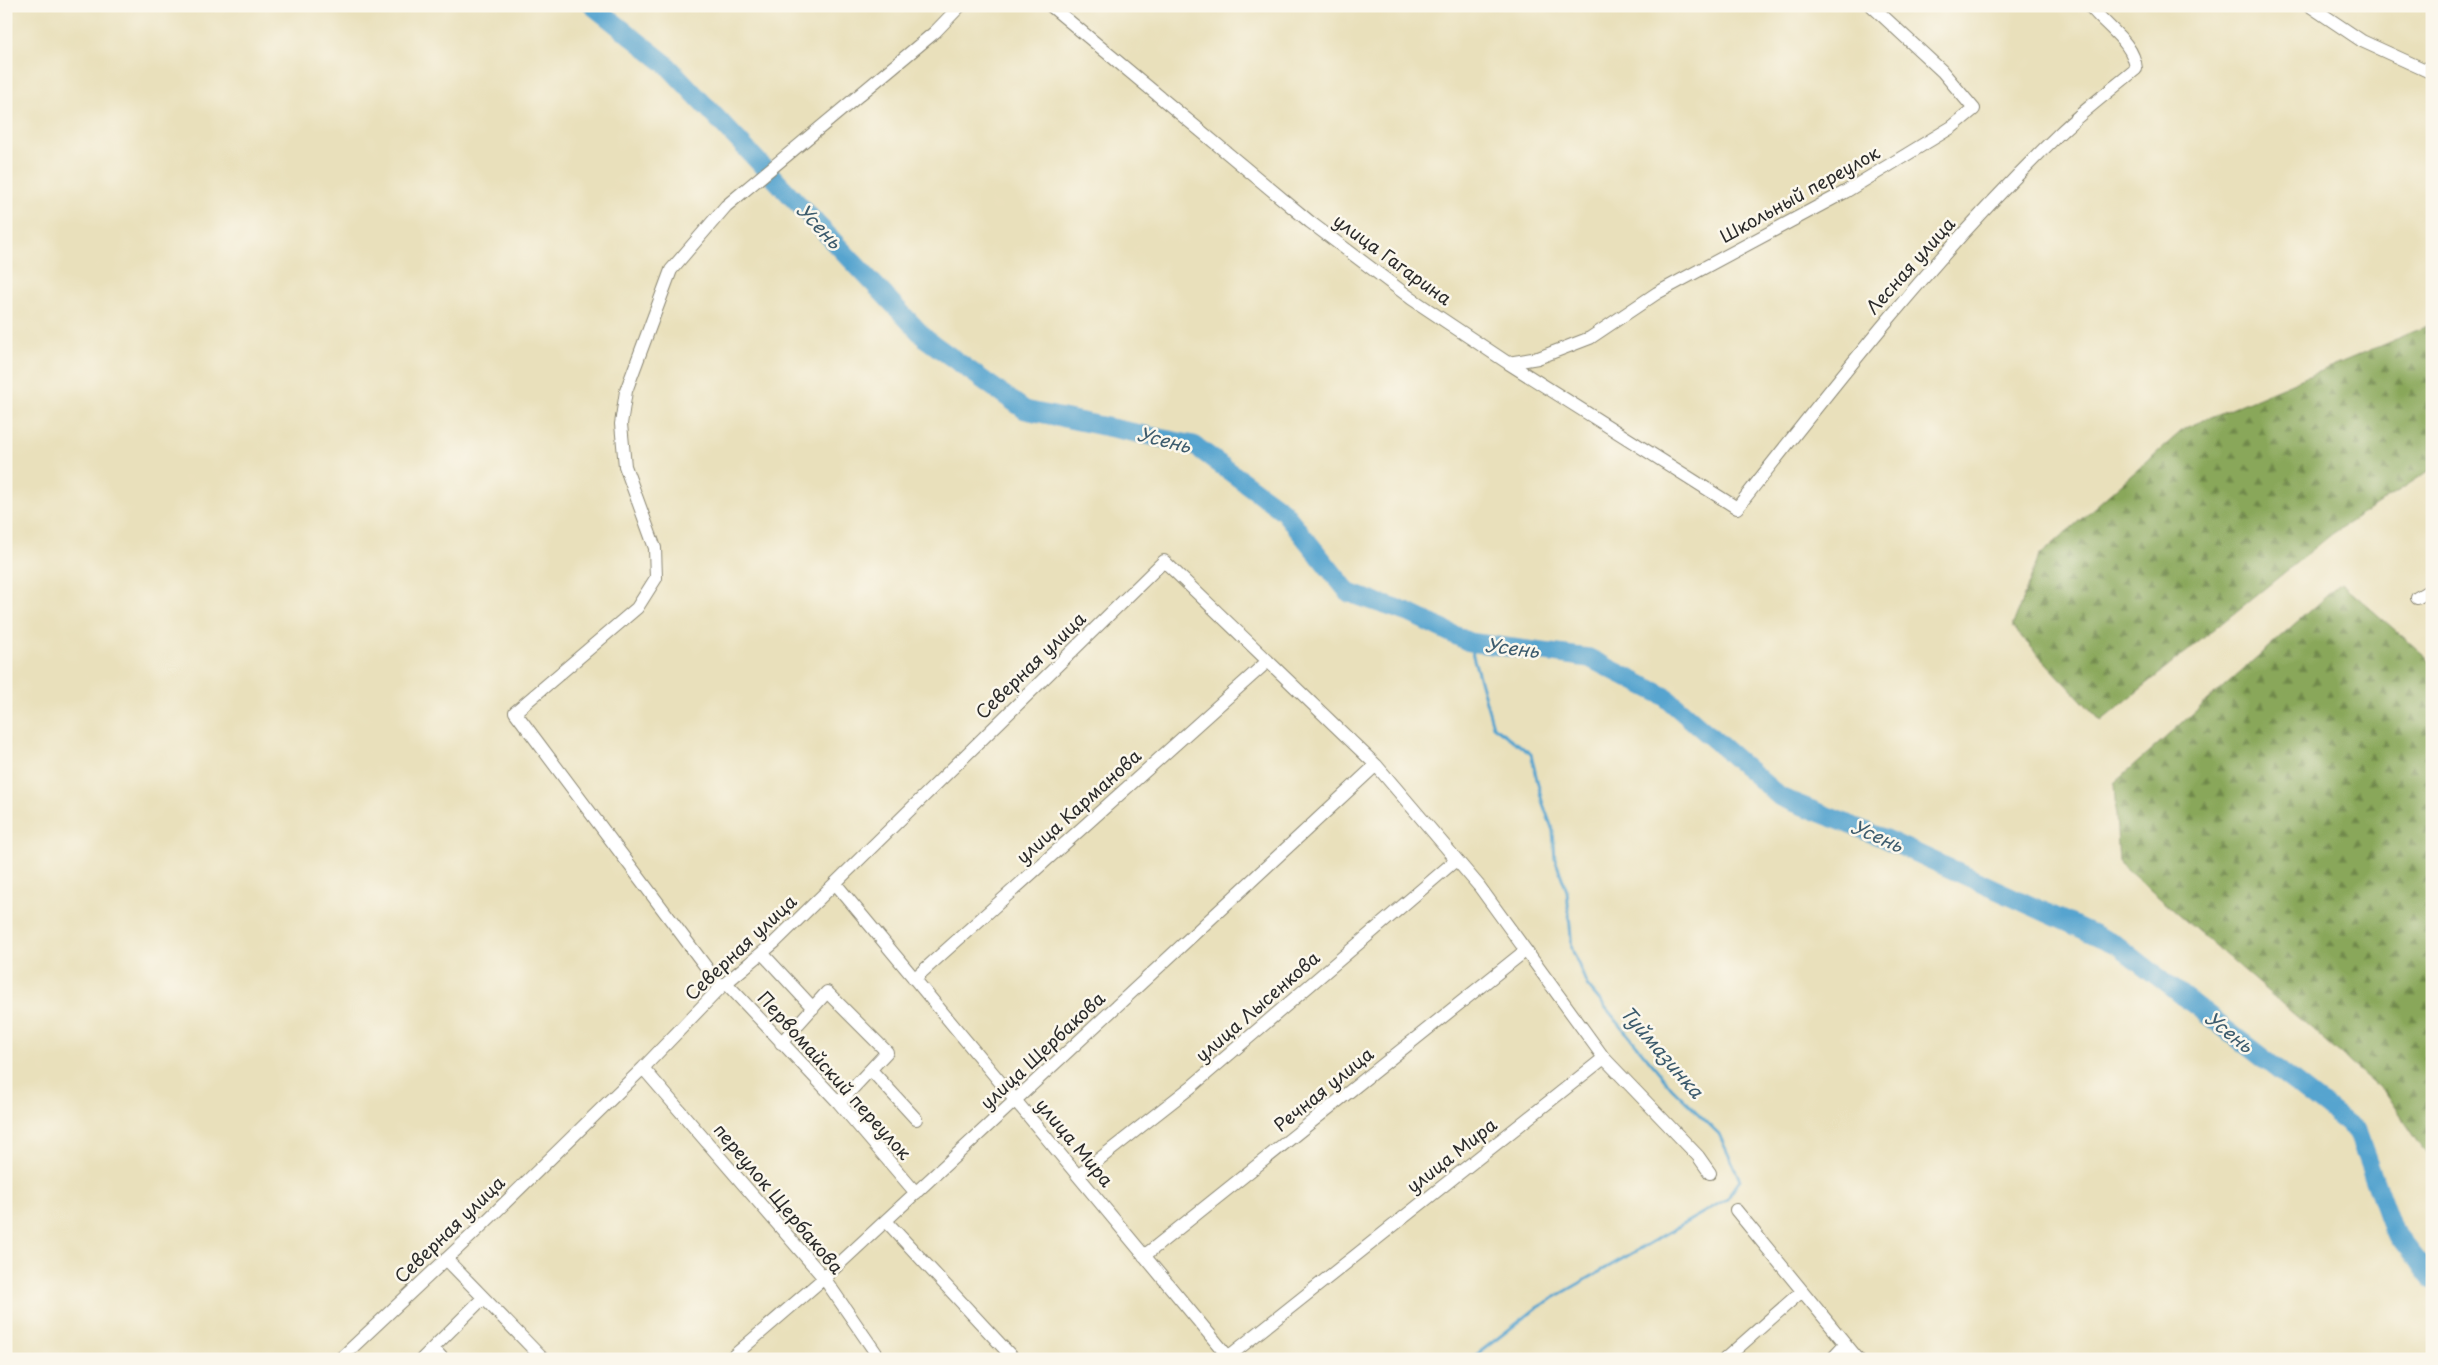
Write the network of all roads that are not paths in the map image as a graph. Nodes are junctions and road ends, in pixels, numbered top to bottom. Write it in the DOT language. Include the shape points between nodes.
graph roads {
  1 [pos="960,6"];
  2 [pos="1051,6"];
  3 [pos="1872,6"];
  4 [pos="2090,6"];
  5 [pos="2310,6"];
  6 [pos="2432,73"];
  7 [pos="1508,363"];
  8 [pos="1737,508"];
  9 [pos="2432,589"];
  10 [pos="2417,598"];
  11 [pos="1268,661"];
  12 [pos="1376,765"];
  13 [pos="1456,860"];
  14 [pos="835,883"];
  15 [pos="1526,951"];
  16 [pos="762,953"];
  17 [pos="914,978"];
  18 [pos="723,985"];
  19 [pos="813,1008"];
  20 [pos="781,1043"];
  21 [pos="1604,1058"];
  22 [pos="643,1068"];
  23 [pos="870,1070"];
  24 [pos="1014,1101"];
  25 [pos="839,1103"];
  26 [pos="916,1119"];
  27 [pos="1710,1174"];
  28 [pos="1079,1175"];
  29 [pos="916,1192"];
  30 [pos="1736,1210"];
  31 [pos="886,1221"];
  32 [pos="1144,1256"];
  33 [pos="446,1259"];
  34 [pos="824,1278"];
  35 [pos="1802,1291"];
  36 [pos="483,1298"];
  37 [pos="1845,1345"];
  38 [pos="433,1348"];
  39 [pos="539,1357"];
  40 [pos="1229,1358"];
  41 [pos="340,1359"];
  42 [pos="422,1359"];
  43 [pos="443,1359"];
  44 [pos="730,1359"];
  45 [pos="880,1359"];
  46 [pos="1014,1359"];
  47 [pos="1726,1359"];
  48 [pos="1832,1359"];
  49 [pos="1858,1359"];
  1 -- 18 [label="street, Первомайский переулок" via="935,32 726,206 672,270 626,391 621,424 625,466 655,548 656,578 637,608 515,712"];
  2 -- 7 [label="street, улица Гагарина" via="1310,222 1412,299"];
  3 -- 7 [label="street, Школьный переулок" via="1942,71 1974,109 1952,127 1845,192 1657,293 1590,338 1538,358"];
  4 -- 8 [label="street, Лесная улица" via="2129,46 2136,70 2062,131 1937,262 1866,343"];
  5 -- 6 [label="street" via="2362,41"];
  7 -- 8 [label="street, улица Гагарина"];
  9 -- 10 [label="street"];
  11 -- 12 [label="street"];
  11 -- 14 [label="street, Северная улица" via="1164,561"];
  11 -- 17 [label="street, улица Карманова"];
  12 -- 13 [label="street"];
  12 -- 24 [label="street, улица Щербакова"];
  13 -- 15 [label="street"];
  13 -- 28 [label="street, улица Лысенкова" via="1191,1086"];
  14 -- 16 [label="street, Северная улица"];
  14 -- 17 [label="street, улица Мира"];
  15 -- 21 [label="street"];
  15 -- 32 [label="street, Речная улица"];
  16 -- 18 [label="street, Северная улица"];
  16 -- 19 [label="street"];
  17 -- 24 [label="street, улица Мира"];
  18 -- 20 [label="street, Первомайский переулок"];
  18 -- 22 [label="street, Северная улица"];
  19 -- 20 [label="street"];
  19 -- 23 [label="street" via="827,992 887,1052"];
  20 -- 25 [label="street, Первомайский переулок"];
  21 -- 27 [label="street" via="1698,1156"];
  21 -- 40 [label="street, улица Мира"];
  22 -- 33 [label="street, Северная улица"];
  22 -- 34 [label="street, переулок Щербакова"];
  23 -- 25 [label="street"];
  23 -- 26 [label="street"];
  24 -- 28 [label="street, улица Мира"];
  24 -- 29 [label="street, улица Щербакова"];
  25 -- 29 [label="street, Первомайский переулок"];
  28 -- 32 [label="street, улица Мира"];
  29 -- 31 [label="street, улица Щербакова"];
  30 -- 35 [label="street"];
  31 -- 34 [label="street, улица Щербакова"];
  31 -- 46 [label="street"];
  32 -- 40 [label="street, улица Мира"];
  33 -- 36 [label="street"];
  33 -- 41 [label="street, Северная улица"];
  34 -- 44 [label="street, улица Щербакова"];
  34 -- 45 [label="street, переулок Щербакова"];
  35 -- 37 [label="street"];
  35 -- 47 [label="street"];
  36 -- 38 [label="street"];
  36 -- 39 [label="street"];
  37 -- 48 [label="street"];
  37 -- 49 [label="street"];
  38 -- 42 [label="street"];
  38 -- 43 [label="street"];
}
